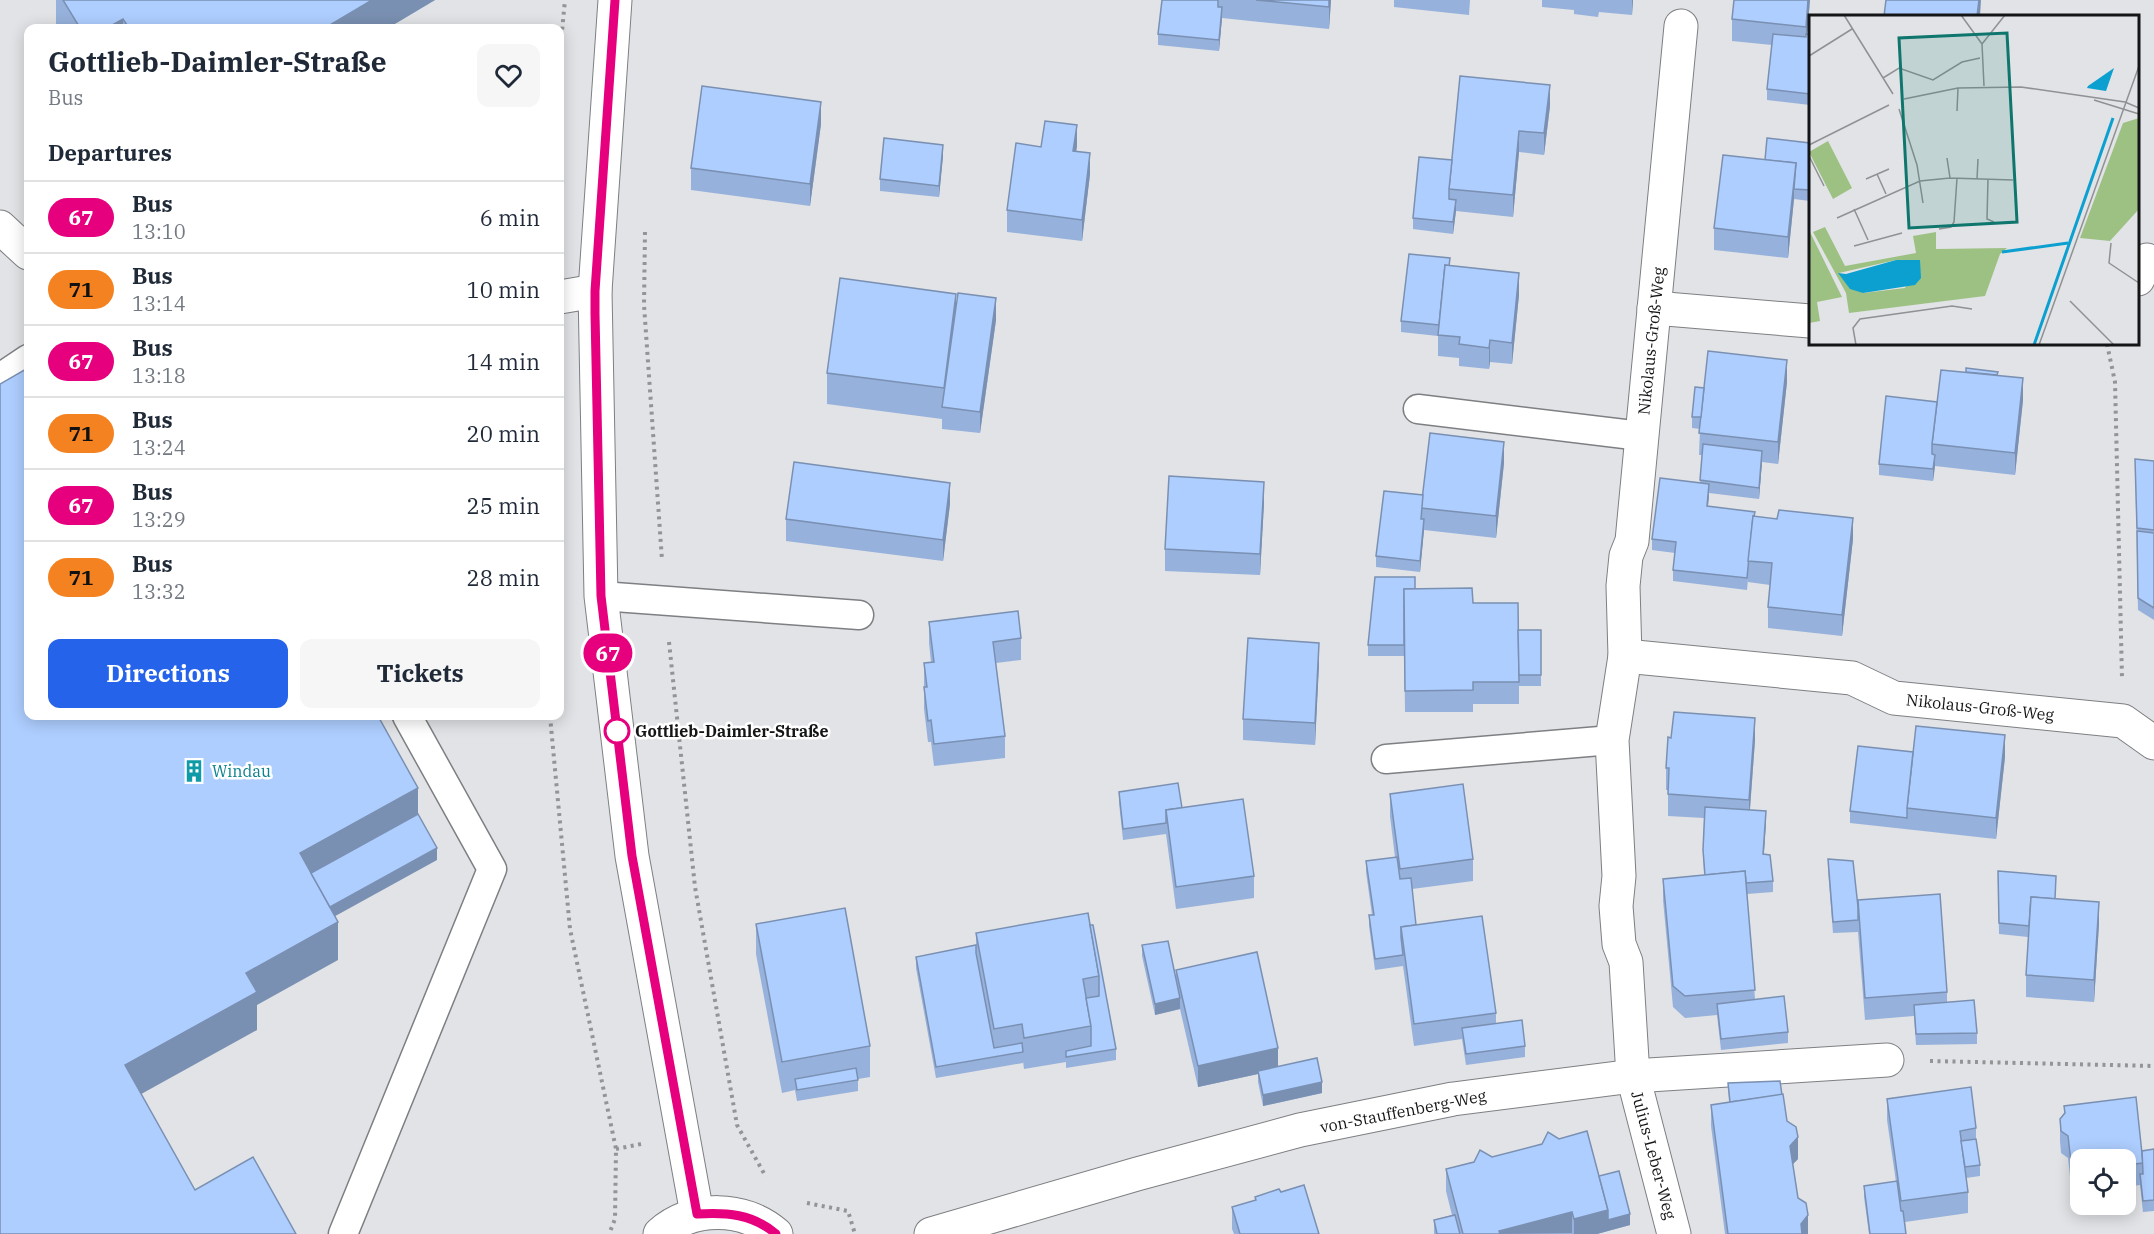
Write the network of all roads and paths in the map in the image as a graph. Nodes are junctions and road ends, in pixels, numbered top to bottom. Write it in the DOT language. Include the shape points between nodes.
graph roads {
  1 [pos="565,0"];
  2 [pos="615,0"];
  3 [pos="563,24"];
  4 [pos="1681,26"];
  5 [pos="646,223"];
  6 [pos="0,227"];
  7 [pos="24,248"];
  8 [pos="595,291"];
  9 [pos="564,296"];
  10 [pos="1654,308"];
  11 [pos="1809,321"];
  12 [pos="2106,345"];
  13 [pos="24,362"];
  14 [pos="0,378"];
  15 [pos="1418,409"];
  16 [pos="1641,436"];
  17 [pos="601,596"];
  18 [pos="664,600"];
  19 [pos="859,615"];
  20 [pos="1625,656"];
  21 [pos="409,720"];
  22 [pos="550,720"];
  23 [pos="2123,721"];
  24 [pos="1612,740"];
  25 [pos="2154,743"];
  26 [pos="1386,759"];
  27 [pos="1887,1060"];
  28 [pos="2154,1066"];
  29 [pos="1633,1076"];
  30 [pos="775,1183"];
  31 [pos="805,1203"];
  32 [pos="697,1214"];
  33 [pos="343,1234"];
  34 [pos="609,1234"];
  35 [pos="660,1234"];
  36 [pos="776,1234"];
  37 [pos="855,1234"];
  38 [pos="931,1234"];
  39 [pos="1674,1234"];
  1 -- 3 [label="path"];
  2 -- 8 [label="street"];
  4 -- 10 [label="street, Nikolaus-Groß-Weg"];
  5 -- 18 [label="path" via="644,305"];
  6 -- 7 [label="street"];
  8 -- 9 [label="street"];
  8 -- 17 [label="street"];
  10 -- 11 [label="street"];
  10 -- 16 [label="street, Nikolaus-Groß-Weg"];
  12 -- 23 [label="path" via="2115,382"];
  13 -- 14 [label="lane"];
  15 -- 16 [label="lane"];
  16 -- 20 [label="street, Nikolaus-Groß-Weg" via="1632,541 1623,586"];
  17 -- 18 [label="lane"];
  17 -- 32 [label="street" via="632,856"];
  18 -- 19 [label="lane"];
  18 -- 30 [label="path" via="695,887 737,1125 765,1176"];
  20 -- 23 [label="street, Nikolaus-Groß-Weg" via="1852,678 1894,698"];
  20 -- 24 [label="street, Nikolaus-Groß-Weg"];
  21 -- 33 [label="lane" via="492,869"];
  22 -- 34 [label="path" via="570,929 616,1149 615,1219"];
  23 -- 25 [label="street, Nikolaus-Groß-Weg"];
  24 -- 26 [label="lane"];
  24 -- 29 [label="street, Nikolaus-Groß-Weg" via="1616,906 1619,944 1626,962"];
  27 -- 28 [label="path"];
  27 -- 29 [label="street, von-Stauffenberg-Weg"];
  29 -- 38 [label="street, von-Stauffenberg-Weg" via="1453,1099 1300,1130"];
  29 -- 39 [label="street, Julius-Leber-Weg"];
  31 -- 37 [label="path" via="848,1211"];
  32 -- 35 [label="street"];
  32 -- 36 [label="street" via="723,1212 751,1218"];
}
